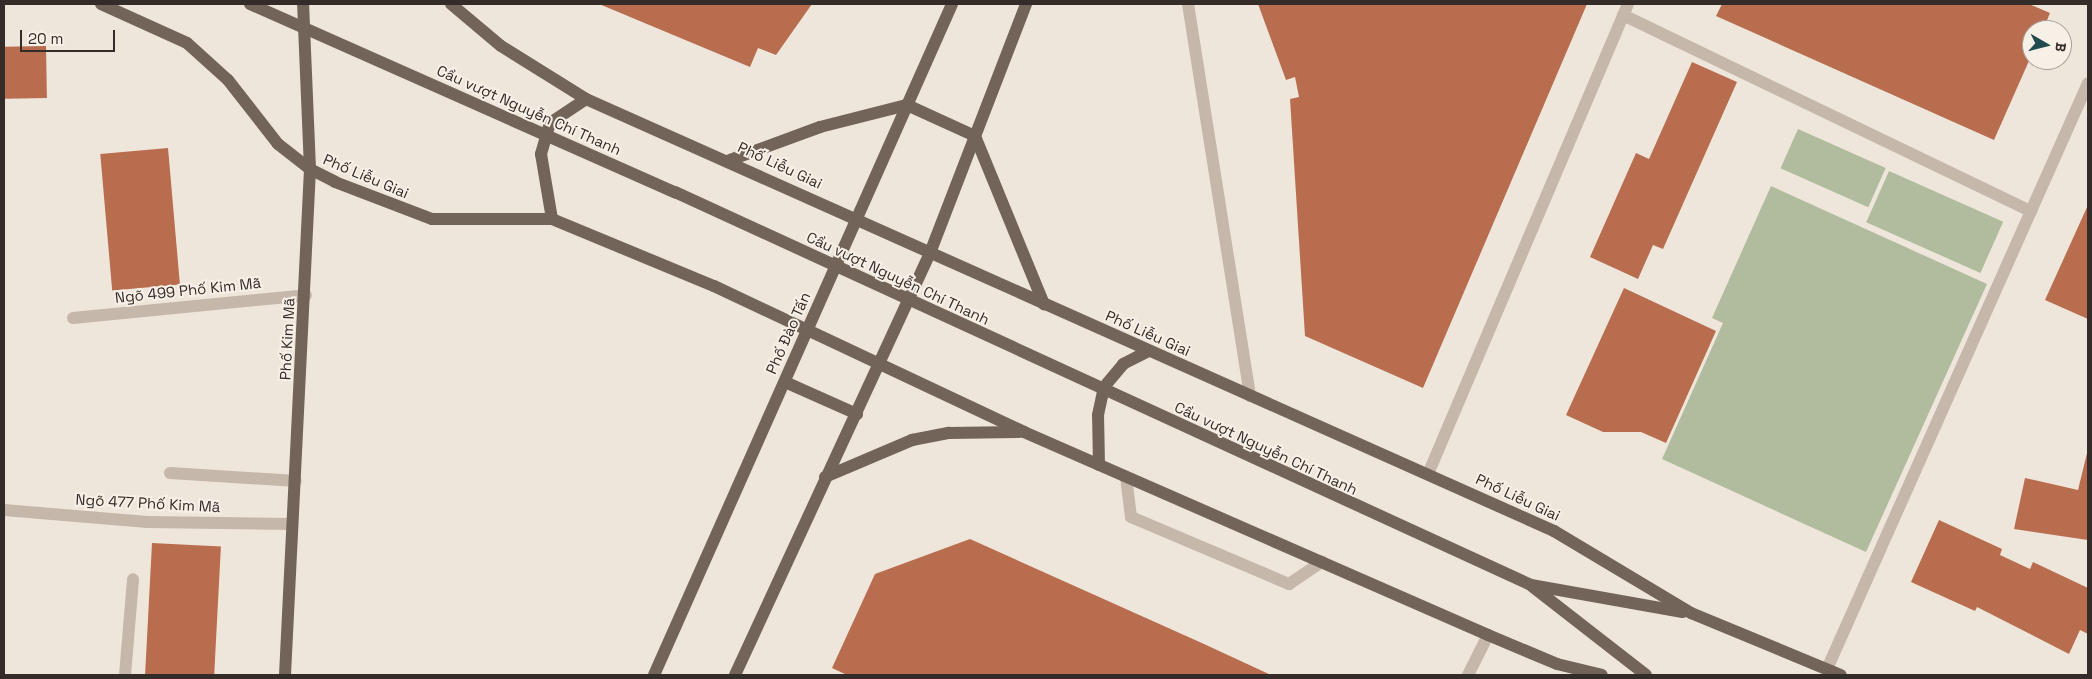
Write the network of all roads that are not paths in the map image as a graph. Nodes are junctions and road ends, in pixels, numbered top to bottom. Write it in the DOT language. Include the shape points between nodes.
graph roads {
  1 [pos="101,4"];
  2 [pos="250,4"];
  3 [pos="303,4"];
  4 [pos="451,4"];
  5 [pos="952,4"];
  6 [pos="1026,4"];
  7 [pos="1188,4"];
  8 [pos="1626,9"];
  9 [pos="2088,83"];
  10 [pos="586,98"];
  11 [pos="907,104"];
  12 [pos="975,136"];
  13 [pos="730,160"];
  14 [pos="310,170"];
  15 [pos="2031,211"];
  16 [pos="552,219"];
  17 [pos="857,219"];
  18 [pos="930,253"];
  19 [pos="306,295"];
  20 [pos="1044,304"];
  21 [pos="73,318"];
  22 [pos="806,332"];
  23 [pos="1149,351"];
  24 [pos="879,365"];
  25 [pos="785,382"];
  26 [pos="1250,396"];
  27 [pos="857,414"];
  28 [pos="1024,432"];
  29 [pos="1099,465"];
  30 [pos="170,473"];
  31 [pos="1428,474"];
  32 [pos="825,477"];
  33 [pos="1126,477"];
  34 [pos="296,481"];
  35 [pos="4,510"];
  36 [pos="292,524"];
  37 [pos="1322,562"];
  38 [pos="133,579"];
  39 [pos="1531,585"];
  40 [pos="1691,613"];
  41 [pos="1488,635"];
  42 [pos="1828,669"];
  43 [pos="125,675"];
  44 [pos="285,675"];
  45 [pos="654,675"];
  46 [pos="735,675"];
  47 [pos="1468,675"];
  48 [pos="1602,675"];
  49 [pos="1646,675"];
  50 [pos="1842,675"];
  1 -- 14 [label="main road, Phố Liễu Giai" via="187,43 228,80 278,144"];
  2 -- 39 [label="main road, Cầu vượt Nguyễn Chí Thanh, bridge" via="675,192"];
  3 -- 14 [label="main road, Phố Kim Mã"];
  4 -- 10 [label="main road, Phố Liễu Giai" via="501,46"];
  5 -- 11 [label="main road, Phố Đào Tấn"];
  6 -- 12 [label="main road"];
  7 -- 26 [label="lane"];
  8 -- 15 [label="lane"];
  8 -- 31 [label="lane"];
  9 -- 15 [label="lane"];
  10 -- 13 [label="main road, Phố Liễu Giai"];
  10 -- 16 [label="main road" via="550,123 541,154"];
  11 -- 12 [label="main road"];
  11 -- 13 [label="main road" via="820,127"];
  11 -- 17 [label="main road, Phố Đào Tấn"];
  12 -- 18 [label="main road"];
  12 -- 20 [label="main road"];
  13 -- 17 [label="main road, Phố Liễu Giai"];
  14 -- 16 [label="main road, Phố Liễu Giai" via="432,219"];
  14 -- 19 [label="main road, Phố Kim Mã"];
  15 -- 42 [label="lane"];
  16 -- 22 [label="main road, Phố Liễu Giai" via="714,286"];
  17 -- 18 [label="main road, Phố Liễu Giai"];
  17 -- 22 [label="main road, Phố Đào Tấn"];
  18 -- 20 [label="main road, Phố Liễu Giai"];
  18 -- 24 [label="main road"];
  19 -- 21 [label="lane, Ngõ 499 Phố Kim Mã"];
  19 -- 34 [label="main road, Phố Kim Mã"];
  20 -- 23 [label="main road, Phố Liễu Giai"];
  22 -- 24 [label="main road, Phố Liễu Giai"];
  22 -- 25 [label="main road, Phố Đào Tấn"];
  23 -- 26 [label="main road, Phố Liễu Giai"];
  23 -- 29 [label="main road" via="1124,364 1104,387 1098,414"];
  24 -- 27 [label="main road"];
  24 -- 28 [label="main road, Phố Liễu Giai"];
  25 -- 27 [label="main road"];
  25 -- 45 [label="main road, Phố Đào Tấn"];
  26 -- 31 [label="main road, Phố Liễu Giai"];
  27 -- 32 [label="main road"];
  28 -- 29 [label="main road, Phố Liễu Giai"];
  28 -- 32 [label="main road" via="949,433 912,440"];
  29 -- 33 [label="main road, Phố Liễu Giai"];
  30 -- 34 [label="lane"];
  31 -- 40 [label="main road, Phố Liễu Giai" via="1554,531"];
  32 -- 46 [label="main road"];
  33 -- 37 [label="main road, Phố Liễu Giai"];
  33 -- 37 [label="lane" via="1131,517 1289,584"];
  34 -- 36 [label="main road, Phố Kim Mã"];
  35 -- 36 [label="lane, Ngõ 477 Phố Kim Mã" via="148,522"];
  36 -- 44 [label="main road, Phố Kim Mã"];
  37 -- 41 [label="main road, Phố Liễu Giai"];
  38 -- 43 [label="lane"];
  39 -- 40 [label="main road, Cầu vượt Nguyễn Chí Thanh"];
  39 -- 49 [label="main road, Cầu vượt Nguyễn Chí Thanh"];
  40 -- 42 [label="main road, Phố Liễu Giai"];
  41 -- 47 [label="lane"];
  41 -- 48 [label="main road, Phố Liễu Giai" via="1557,664"];
  42 -- 50 [label="main road, Phố Liễu Giai"];
}
